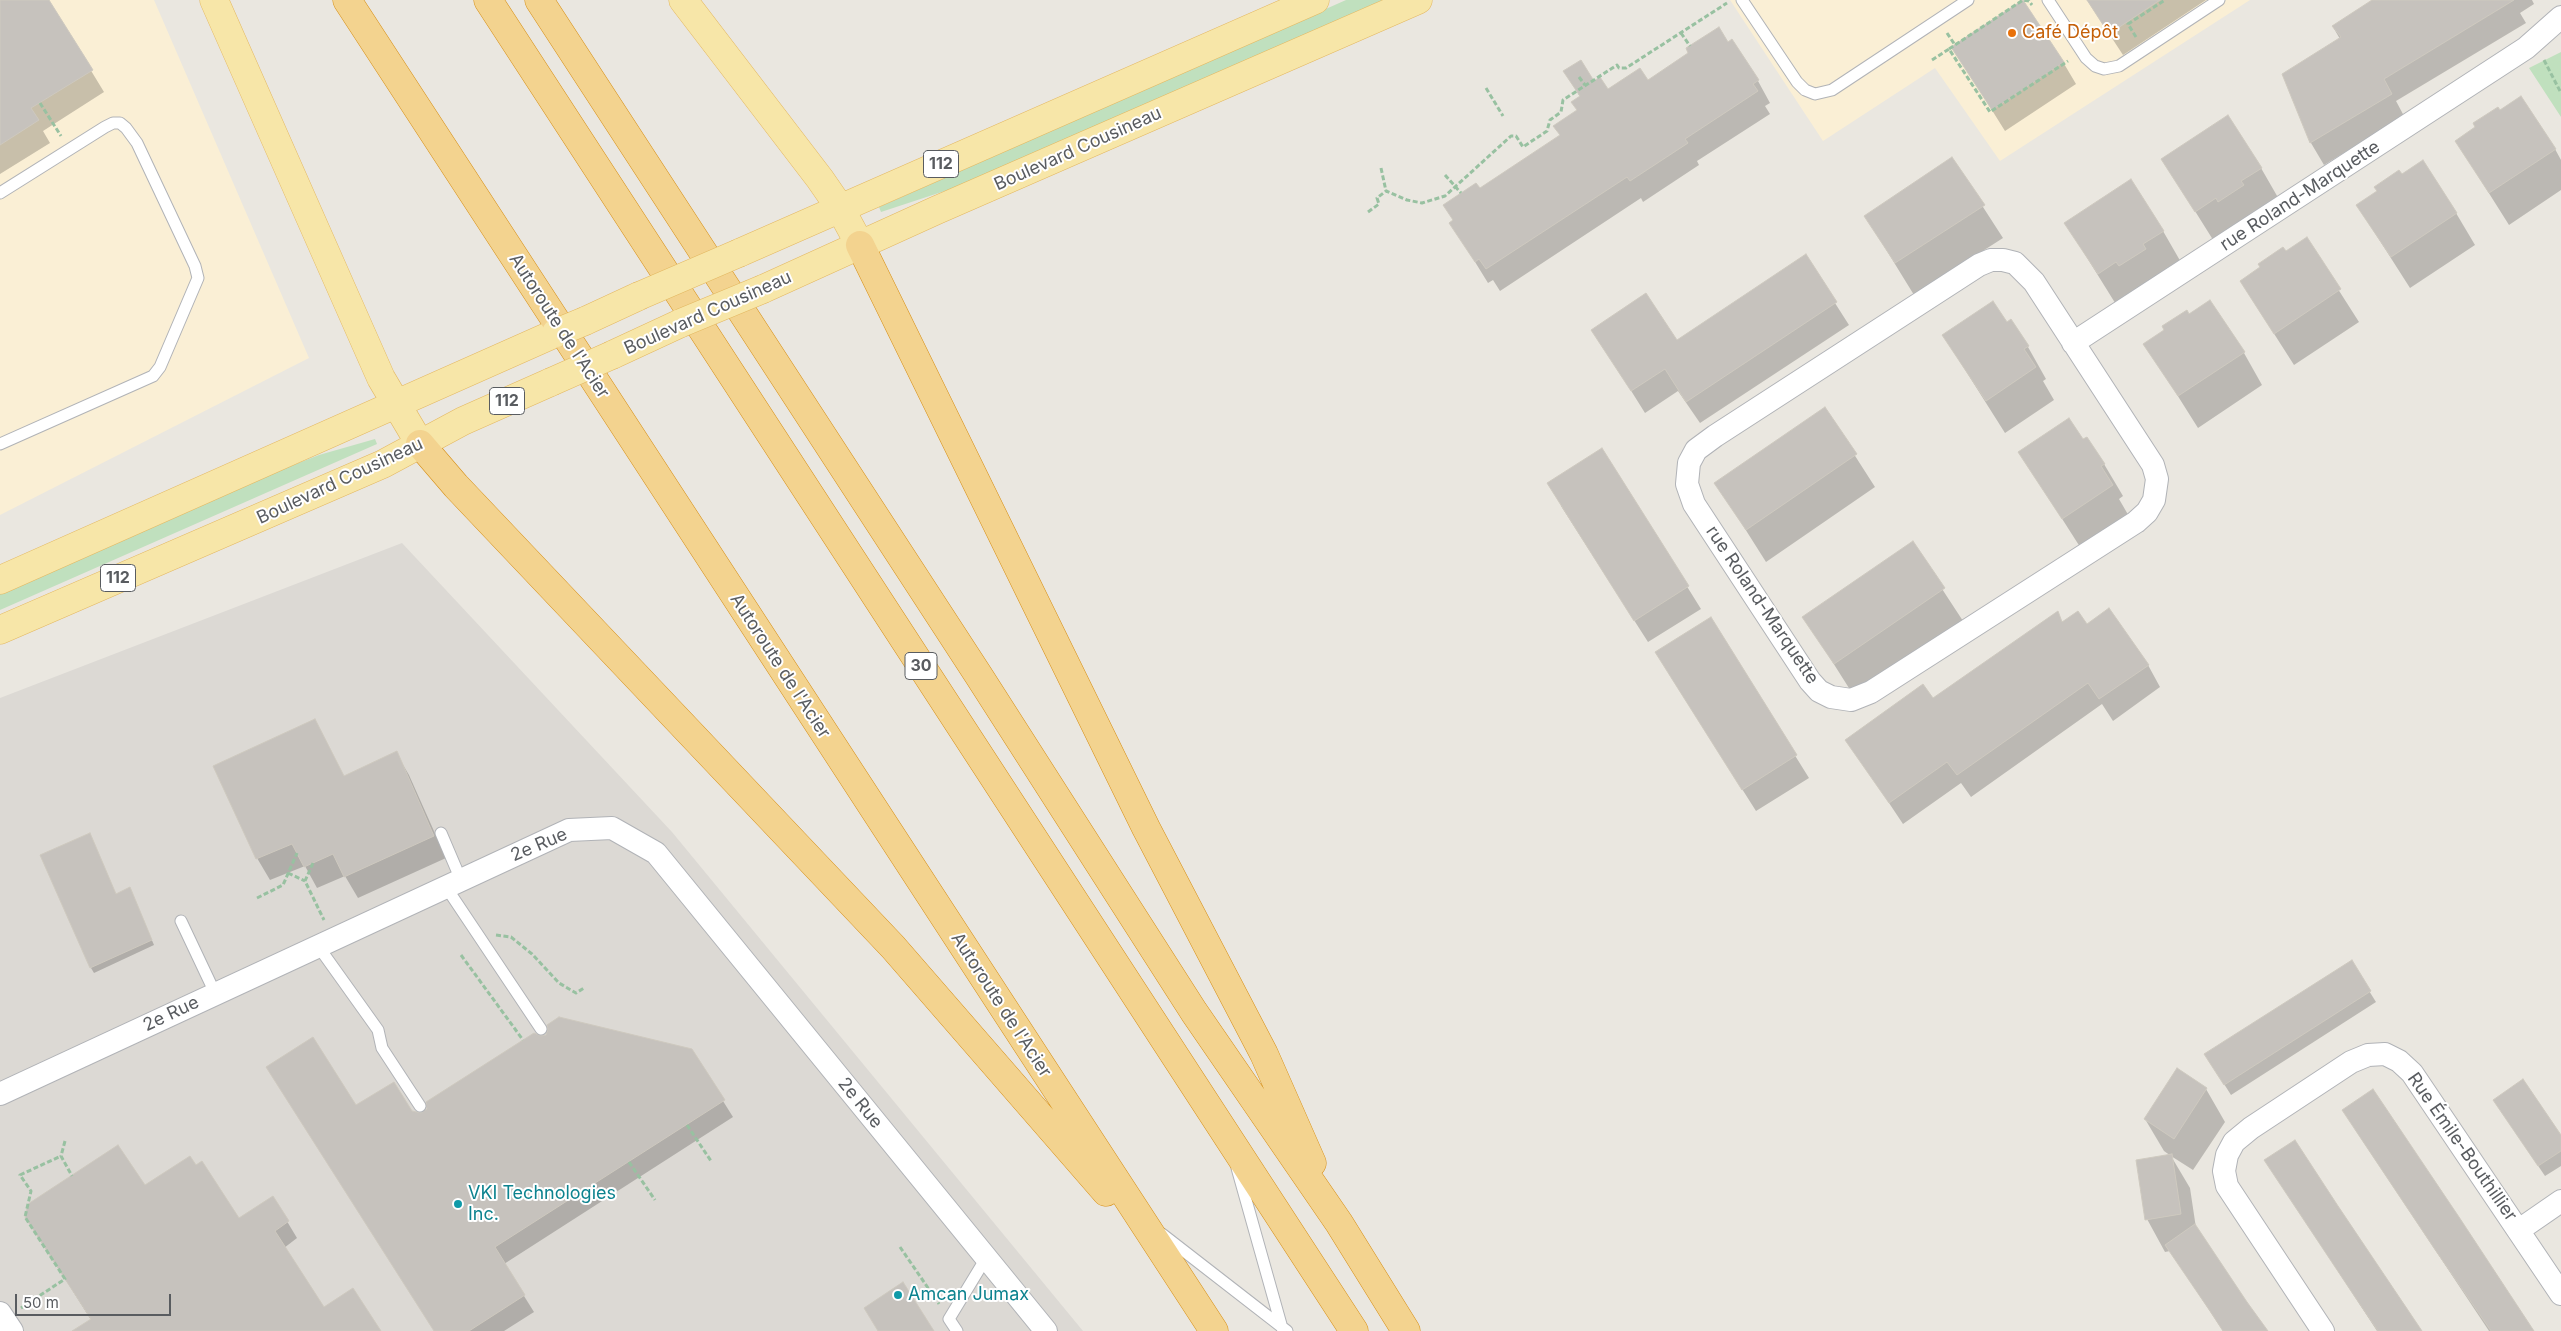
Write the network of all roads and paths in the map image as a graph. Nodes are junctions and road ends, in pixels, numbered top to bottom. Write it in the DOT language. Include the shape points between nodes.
graph roads {
  1 [pos="214,0"];
  2 [pos="347,0"];
  3 [pos="488,0"];
  4 [pos="539,0"];
  5 [pos="683,0"];
  6 [pos="1315,0"];
  7 [pos="1418,0"];
  8 [pos="1742,0"];
  9 [pos="1968,0"];
  10 [pos="2048,0"];
  11 [pos="2164,0"];
  12 [pos="2219,0"];
  13 [pos="1729,2"];
  14 [pos="2034,9"];
  15 [pos="2561,17"];
  16 [pos="1944,28"];
  17 [pos="1681,33"];
  18 [pos="2561,36"];
  19 [pos="2138,40"];
  20 [pos="1955,45"];
  21 [pos="1690,46"];
  22 [pos="1949,49"];
  23 [pos="2534,53"];
  24 [pos="2063,54"];
  25 [pos="1932,60"];
  26 [pos="1579,77"];
  27 [pos="1585,85"];
  28 [pos="1486,88"];
  29 [pos="2561,93"];
  30 [pos="40,103"];
  31 [pos="1503,116"];
  32 [pos="60,135"];
  33 [pos="1381,168"];
  34 [pos="1445,176"];
  35 [pos="1455,187"];
  36 [pos="1386,191"];
  37 [pos="0,193"];
  38 [pos="1461,193"];
  39 [pos="840,208"];
  40 [pos="1368,212"];
  41 [pos="860,245"];
  42 [pos="2073,343"];
  43 [pos="395,405"];
  44 [pos="0,444"];
  45 [pos="420,444"];
  46 [pos="0,580"];
  47 [pos="0,630"];
  48 [pos="440,833"];
  49 [pos="297,853"];
  50 [pos="313,863"];
  51 [pos="288,873"];
  52 [pos="305,880"];
  53 [pos="454,883"];
  54 [pos="258,898"];
  55 [pos="181,921"];
  56 [pos="482,940"];
  57 [pos="326,942"];
  58 [pos="461,955"];
  59 [pos="584,988"];
  60 [pos="215,993"];
  61 [pos="541,1029"];
  62 [pos="523,1040"];
  63 [pos="0,1094"];
  64 [pos="420,1106"];
  65 [pos="686,1125"];
  66 [pos="1228,1138"];
  67 [pos="65,1141"];
  68 [pos="61,1156"];
  69 [pos="712,1161"];
  70 [pos="629,1162"];
  71 [pos="72,1176"];
  72 [pos="1100,1185"];
  73 [pos="655,1200"];
  74 [pos="2561,1202"];
  75 [pos="1138,1215"];
  76 [pos="1339,1224"];
  77 [pos="2519,1230"];
  78 [pos="900,1247"];
  79 [pos="986,1258"];
  80 [pos="1175,1270"];
  81 [pos="2561,1294"];
  82 [pos="949,1319"];
  83 [pos="5,1321"];
  84 [pos="1283,1330"];
  85 [pos="957,1331"];
  86 [pos="1046,1331"];
  87 [pos="1214,1331"];
  88 [pos="1354,1331"];
  89 [pos="1406,1331"];
  90 [pos="2323,1331"];
  1 -- 43 [label="main road"];
  2 -- 75 [label="highway, Autoroute de l'Acier"];
  3 -- 66 [label="highway, 30"];
  4 -- 76 [label="highway" via="980,676 1194,1012"];
  5 -- 39 [label="main road"];
  6 -- 39 [label="main road, 112"];
  7 -- 41 [label="main road, Boulevard Cousineau / 112"];
  8 -- 9 [label="lane" via="1797,82 1816,94 1832,90"];
  10 -- 12 [label="lane" via="2086,58 2094,66 2104,69 2119,66"];
  11 -- 19 [label="path" via="2128,24"];
  13 -- 17 [label="path"];
  14 -- 20 [label="path" via="2029,1 2023,0"];
  15 -- 23 [label="street, rue Roland-Marquette"];
  16 -- 20 [label="path"];
  17 -- 21 [label="path"];
  17 -- 27 [label="path" via="1626,68 1617,65"];
  18 -- 23 [label="street, rue Roland-Marquette"];
  20 -- 22 [label="path"];
  22 -- 24 [label="path" via="1990,112 2068,62"];
  22 -- 25 [label="path"];
  23 -- 29 [label="path"];
  23 -- 42 [label="street, rue Roland-Marquette"];
  26 -- 27 [label="path"];
  27 -- 35 [label="path" via="1564,100 1561,112 1550,120 1547,131 1523,146 1516,136 1511,136"];
  28 -- 31 [label="path"];
  30 -- 32 [label="path"];
  33 -- 36 [label="path"];
  34 -- 35 [label="path"];
  35 -- 36 [label="path" via="1438,199 1422,203"];
  35 -- 38 [label="path"];
  36 -- 40 [label="path" via="1376,198 1379,204"];
  37 -- 44 [label="lane" via="105,127 120,123 137,143 198,278 160,367 152,376"];
  39 -- 41 [label="main road"];
  39 -- 43 [label="main road, 112, bridge"];
  41 -- 45 [label="main road, Boulevard Cousineau / 112, bridge" via="463,421"];
  41 -- 76 [label="highway" via="1146,828 1264,1054"];
  42 -- 42 [label="street, rue Roland-Marquette" via="2025,271 2010,261 1991,260 1696,450 1687,470 1690,498 1810,681 1820,691 1844,700 1864,696 2147,512 2156,493 2153,465"];
  43 -- 45 [label="main road"];
  43 -- 46 [label="main road, 112"];
  45 -- 47 [label="main road, Boulevard Cousineau / 112" via="383,464"];
  45 -- 72 [label="highway" via="456,486 893,947"];
  48 -- 53 [label="lane"];
  49 -- 51 [label="path"];
  50 -- 52 [label="path"];
  51 -- 52 [label="path"];
  51 -- 54 [label="path" via="283,885"];
  52 -- 57 [label="path"];
  53 -- 56 [label="lane"];
  53 -- 57 [label="street, 2e Rue"];
  53 -- 79 [label="street, 2e Rue" via="569,830 612,828 656,852"];
  55 -- 60 [label="lane"];
  56 -- 59 [label="path" via="493,934 511,937 559,983 576,993"];
  56 -- 61 [label="lane"];
  57 -- 60 [label="street, 2e Rue"];
  57 -- 64 [label="lane" via="378,1030 382,1048"];
  58 -- 62 [label="path"];
  60 -- 63 [label="street, 2e Rue"];
  65 -- 69 [label="path"];
  66 -- 84 [label="lane"];
  66 -- 88 [label="highway, 30"];
  67 -- 68 [label="path"];
  68 -- 71 [label="path"];
  68 -- 83 [label="path" via="20,1175 30,1191 24,1217 64,1279"];
  70 -- 73 [label="path"];
  72 -- 75 [label="lane"];
  72 -- 80 [label="highway"];
  74 -- 77 [label="street, Rue Émile-Bouthillier"];
  75 -- 80 [label="highway, Autoroute de l'Acier"];
  75 -- 84 [label="lane"];
  76 -- 89 [label="highway"];
  77 -- 81 [label="street, Rue Émile-Bouthillier"];
  77 -- 90 [label="street, Rue Émile-Bouthillier" via="2412,1073 2385,1054 2368,1055 2351,1062 2234,1142 2224,1171 2227,1186"];
  78 -- 82 [label="path"];
  79 -- 82 [label="lane"];
  79 -- 86 [label="street, 2e Rue"];
  80 -- 87 [label="highway, Autoroute de l'Acier"];
  82 -- 85 [label="lane"];
}
